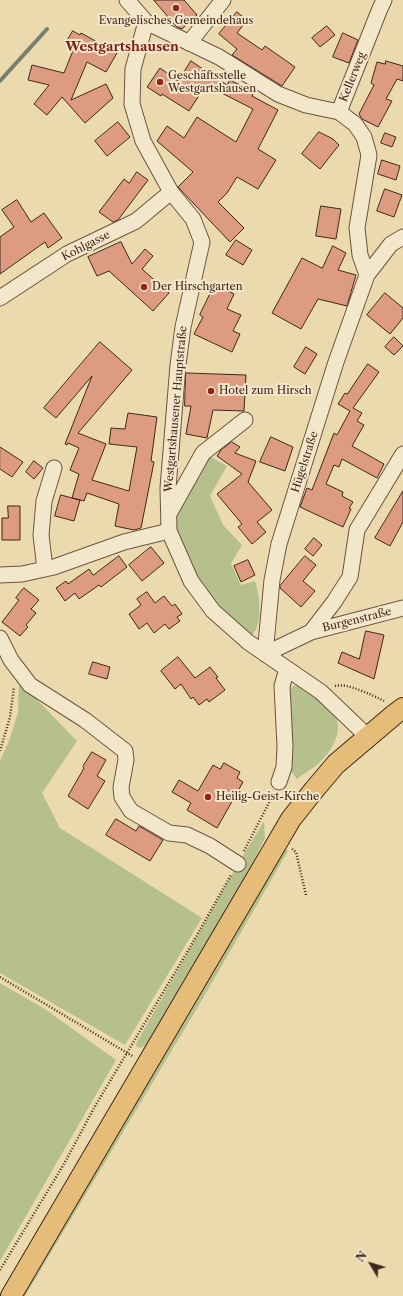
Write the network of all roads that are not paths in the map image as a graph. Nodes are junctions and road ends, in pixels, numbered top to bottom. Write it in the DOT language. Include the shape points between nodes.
graph roads {
  1 [pos="127,0"];
  2 [pos="223,0"];
  3 [pos="384,0"];
  4 [pos="146,22"];
  5 [pos="189,43"];
  6 [pos="339,112"];
  7 [pos="171,192"];
  8 [pos="403,237"];
  9 [pos="367,275"];
  10 [pos="0,298"];
  11 [pos="245,420"];
  12 [pos="403,454"];
  13 [pos="54,468"];
  14 [pos="169,515"];
  15 [pos="169,531"];
  16 [pos="45,569"];
  17 [pos="0,575"];
  18 [pos="403,608"];
  19 [pos="311,632"];
  20 [pos="0,638"];
  21 [pos="264,654"];
  22 [pos="286,669"];
  23 [pos="399,711"];
  24 [pos="368,737"];
  25 [pos="279,782"];
  26 [pos="238,864"];
  27 [pos="11,1296"];
  1 -- 4 [label="street"];
  2 -- 5 [label="street"];
  3 -- 6 [label="street, Kellerweg"];
  4 -- 5 [label="street, Kellerweg"];
  4 -- 7 [label="street, Westgartshausener Hauptstraße" via="133,69 132,104 143,140"];
  5 -- 6 [label="street, Kellerweg" via="219,57 278,94"];
  6 -- 9 [label="street" via="355,124 364,137 369,155 357,228 360,256"];
  7 -- 10 [label="street, Kohlgasse" via="136,221 67,254"];
  7 -- 14 [label="street, Westgartshausener Hauptstraße" via="193,219 202,242 182,335 169,481"];
  8 -- 9 [label="street, Hügelstraße" via="391,244"];
  9 -- 21 [label="street, Hügelstraße" via="336,362 279,544 272,580"];
  11 -- 14 [label="street" via="203,452"];
  12 -- 19 [label="street" via="357,530 350,577"];
  13 -- 16 [label="street" via="44,501 42,522"];
  14 -- 15 [label="street, Westgartshausener Hauptstraße"];
  15 -- 16 [label="street" via="124,542"];
  15 -- 21 [label="street, Westgartshausener Hauptstraße" via="191,581 213,611"];
  16 -- 17 [label="street"];
  18 -- 19 [label="street, Burgenstraße"];
  19 -- 21 [label="street, Burgenstraße"];
  20 -- 26 [label="street" via="11,660 30,685 85,720 125,751 121,787 122,796 131,811 169,833 187,835 210,846"];
  21 -- 22 [label="street, Westgartshausener Hauptstraße"];
  22 -- 24 [label="street, Westgartshausener Hauptstraße" via="321,692"];
  22 -- 25 [label="street" via="282,686 284,767"];
  23 -- 24 [label="main road"];
  24 -- 27 [label="main road" via="336,764 291,819"];
}
